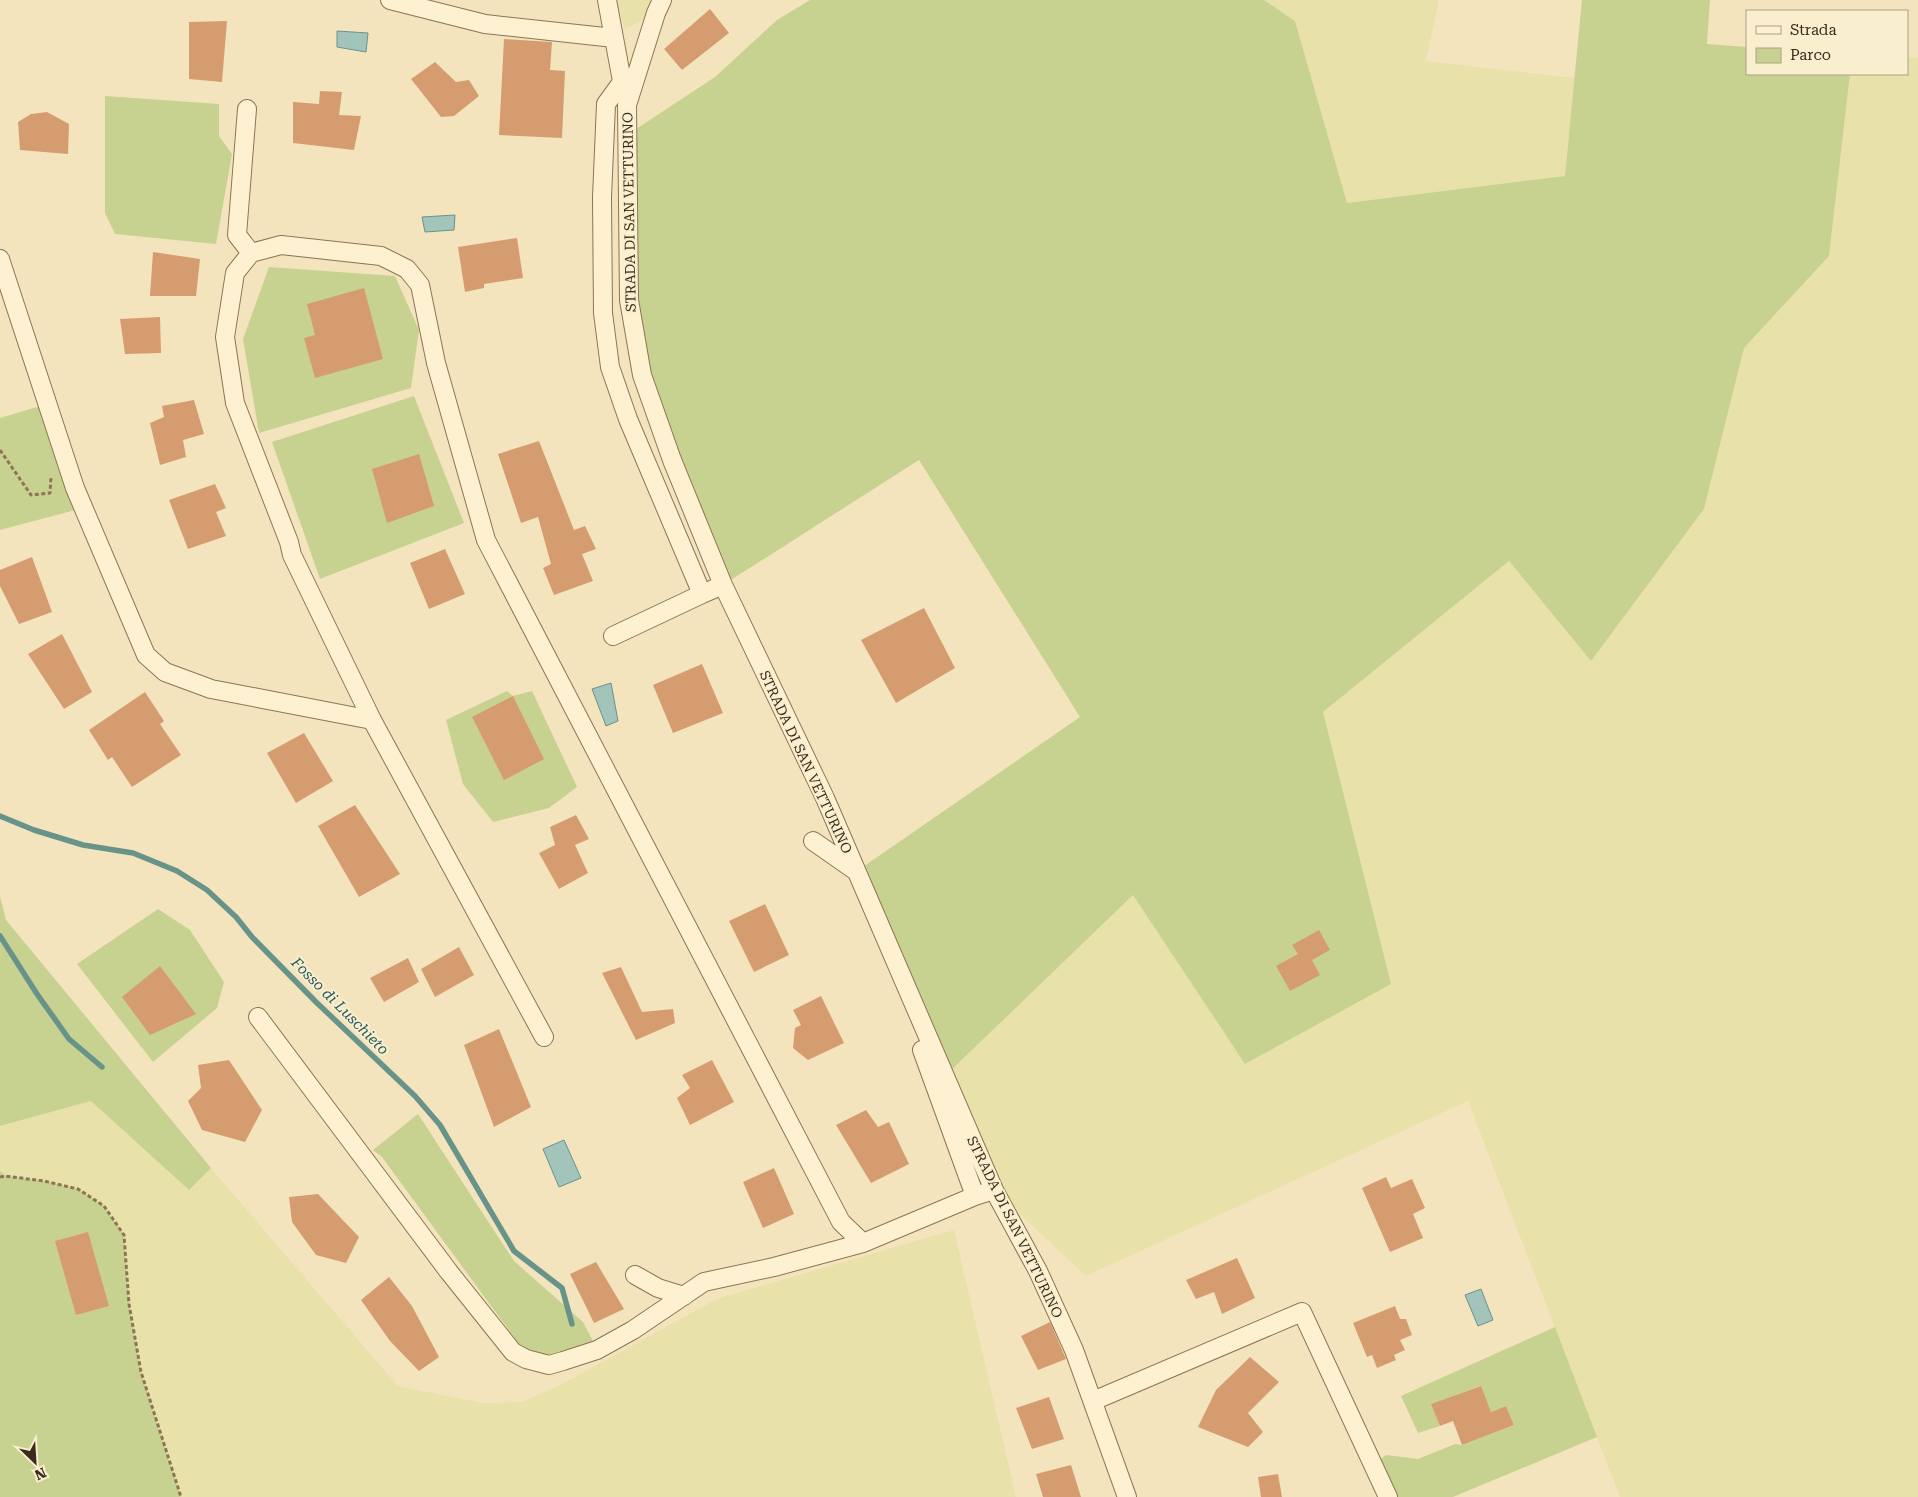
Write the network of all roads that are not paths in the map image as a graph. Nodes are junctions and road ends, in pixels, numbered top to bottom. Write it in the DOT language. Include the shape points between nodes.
graph roads {
  1 [pos="390,0"];
  2 [pos="606,0"];
  3 [pos="662,0"];
  4 [pos="614,38"];
  5 [pos="622,82"];
  6 [pos="627,105"];
  7 [pos="247,109"];
  8 [pos="251,253"];
  9 [pos="0,259"];
  10 [pos="723,586"];
  11 [pos="702,594"];
  12 [pos="613,636"];
  13 [pos="372,720"];
  14 [pos="813,841"];
  15 [pos="857,871"];
  16 [pos="258,1017"];
  17 [pos="544,1037"];
  18 [pos="994,1190"];
  19 [pos="976,1196"];
  20 [pos="863,1243"];
  21 [pos="635,1275"];
  22 [pos="684,1296"];
  23 [pos="1093,1401"];
  24 [pos="1127,1497"];
  25 [pos="1388,1497"];
  1 -- 4 [label="street" via="485,24"];
  2 -- 4 [label="street"];
  3 -- 6 [label="street, STRADA DI SAN VETTURINO"];
  4 -- 5 [label="street"];
  5 -- 6 [label="street"];
  5 -- 11 [label="street" via="606,104 603,313 610,367 628,419"];
  6 -- 10 [label="street, STRADA DI SAN VETTURINO" via="628,300 642,375"];
  7 -- 8 [label="street" via="237,235"];
  8 -- 13 [label="street" via="235,273 225,337 235,403 292,555"];
  8 -- 20 [label="street" via="281,245 381,256 407,269 420,285 436,363 486,540 836,1213"];
  9 -- 13 [label="street" via="75,488 146,655 165,672 211,689"];
  10 -- 11 [label="street"];
  10 -- 15 [label="street, STRADA DI SAN VETTURINO"];
  11 -- 12 [label="street"];
  13 -- 17 [label="street"];
  14 -- 15 [label="street"];
  15 -- 18 [label="street, STRADA DI SAN VETTURINO"];
  15 -- 19 [label="street"];
  16 -- 22 [label="street" via="448,1272 513,1352 526,1359 549,1364 597,1350 634,1330"];
  18 -- 19 [label="street"];
  18 -- 23 [label="street, STRADA DI SAN VETTURINO" via="1042,1280"];
  19 -- 20 [label="street"];
  20 -- 22 [label="street" via="704,1282"];
  21 -- 22 [label="street" via="658,1288"];
  23 -- 24 [label="street, STRADA DI SAN VETTURINO"];
  23 -- 25 [label="street" via="1302,1312"];
}
